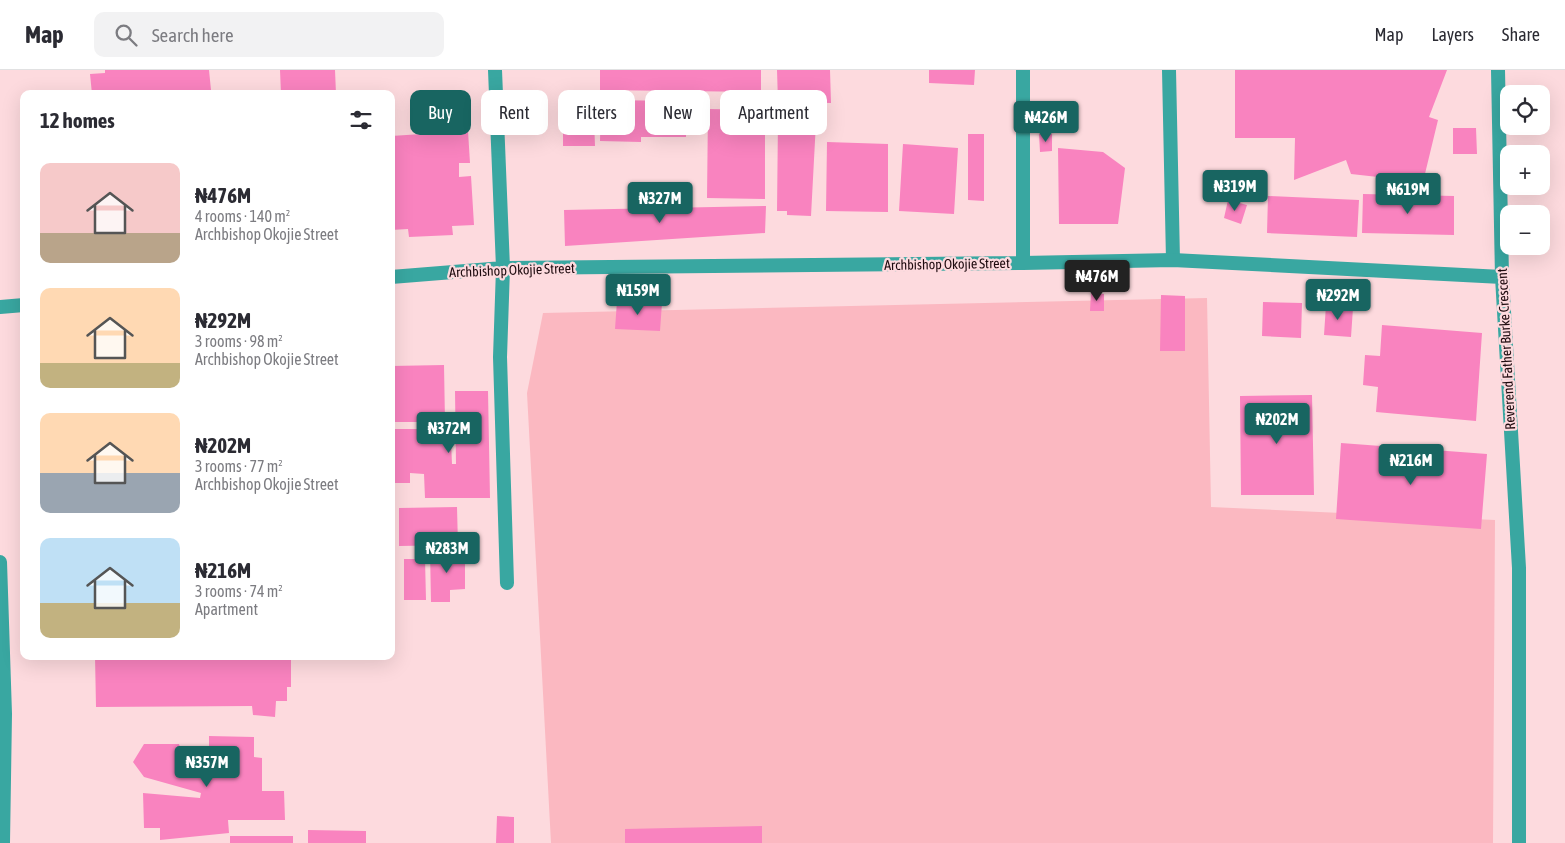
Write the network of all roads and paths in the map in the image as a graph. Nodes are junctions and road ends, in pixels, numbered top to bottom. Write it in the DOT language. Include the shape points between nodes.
graph roads {
  1 [pos="495,70"];
  2 [pos="1023,70"];
  3 [pos="1169,70"];
  4 [pos="1498,70"];
  5 [pos="1173,260"];
  6 [pos="1023,263"];
  7 [pos="503,268"];
  8 [pos="395,276"];
  9 [pos="1502,277"];
  10 [pos="20,305"];
  11 [pos="0,307"];
  12 [pos="0,562"];
  13 [pos="507,583"];
  14 [pos="3,843"];
  15 [pos="1519,843"];
  1 -- 7 [label="street"];
  2 -- 6 [label="street"];
  3 -- 5 [label="street"];
  4 -- 9 [label="street, Reverend Father Burke Crescent"];
  5 -- 6 [label="street, Archbishop Okojie Street"];
  5 -- 9 [label="street, Archbishop Okojie Street"];
  6 -- 7 [label="street, Archbishop Okojie Street"];
  7 -- 8 [label="street, Archbishop Okojie Street"];
  7 -- 13 [label="street" via="500,357"];
  9 -- 15 [label="street, Reverend Father Burke Crescent" via="1519,568"];
  10 -- 11 [label="street"];
  12 -- 14 [label="street" via="6,714"];
}
